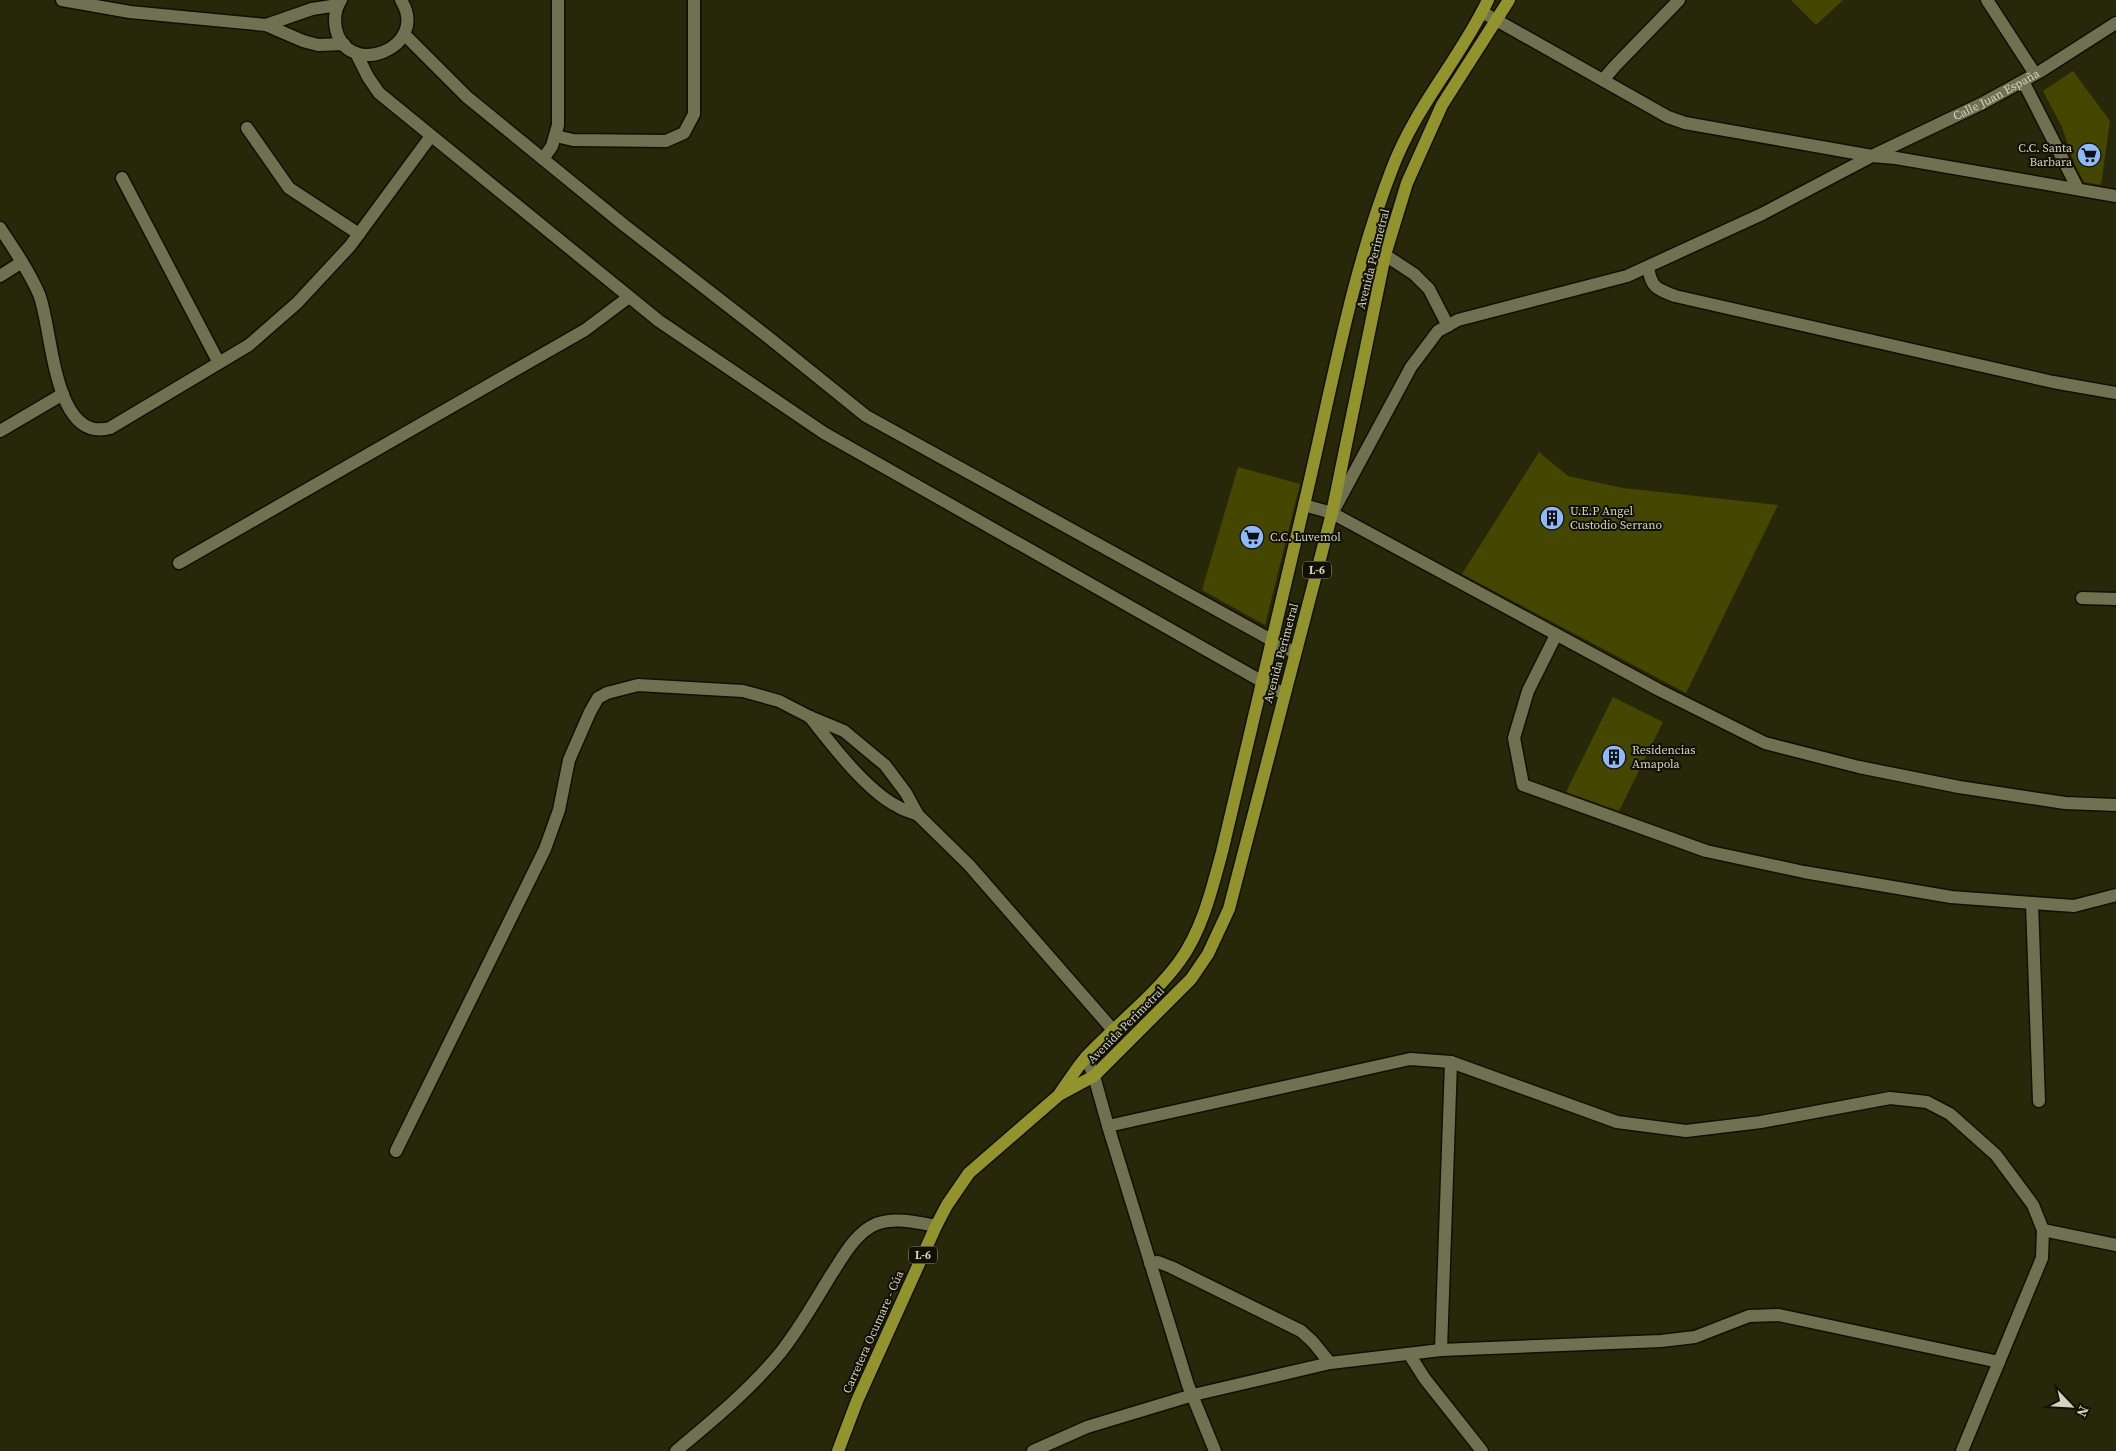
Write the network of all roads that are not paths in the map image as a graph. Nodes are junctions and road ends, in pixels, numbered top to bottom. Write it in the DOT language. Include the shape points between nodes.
graph roads {
  1 [pos="62,0"];
  2 [pos="558,0"];
  3 [pos="694,0"];
  4 [pos="1488,0"];
  5 [pos="1509,0"];
  6 [pos="1680,0"];
  7 [pos="1987,0"];
  8 [pos="339,2"];
  9 [pos="404,2"];
  10 [pos="1482,12"];
  11 [pos="1497,21"];
  12 [pos="2116,23"];
  13 [pos="266,25"];
  14 [pos="404,34"];
  15 [pos="344,44"];
  16 [pos="356,53"];
  17 [pos="2035,74"];
  18 [pos="1603,80"];
  19 [pos="2023,81"];
  20 [pos="247,128"];
  21 [pos="431,136"];
  22 [pos="556,136"];
  23 [pos="1872,156"];
  24 [pos="543,160"];
  25 [pos="122,178"];
  26 [pos="2078,189"];
  27 [pos="2116,196"];
  28 [pos="0,228"];
  29 [pos="359,234"];
  30 [pos="1385,255"];
  31 [pos="22,262"];
  32 [pos="1648,267"];
  33 [pos="0,276"];
  34 [pos="629,297"];
  35 [pos="1448,326"];
  36 [pos="220,363"];
  37 [pos="2116,393"];
  38 [pos="63,394"];
  39 [pos="0,431"];
  40 [pos="1304,505"];
  41 [pos="1332,513"];
  42 [pos="178,562"];
  43 [pos="2082,598"];
  44 [pos="2116,599"];
  45 [pos="1556,635"];
  46 [pos="1271,639"];
  47 [pos="1295,653"];
  48 [pos="1261,681"];
  49 [pos="1284,694"];
  50 [pos="810,717"];
  51 [pos="2116,806"];
  52 [pos="918,815"];
  53 [pos="2116,895"];
  54 [pos="2032,903"];
  55 [pos="1113,1030"];
  56 [pos="1086,1057"];
  57 [pos="1452,1062"];
  58 [pos="1094,1076"];
  59 [pos="1059,1095"];
  60 [pos="2039,1101"];
  61 [pos="1108,1126"];
  62 [pos="396,1151"];
  63 [pos="936,1226"];
  64 [pos="2042,1230"];
  65 [pos="2116,1245"];
  66 [pos="1150,1263"];
  67 [pos="1441,1350"];
  68 [pos="1409,1354"];
  69 [pos="2000,1362"];
  70 [pos="1330,1363"];
  71 [pos="1193,1395"];
  72 [pos="676,1451"];
  73 [pos="838,1451"];
  74 [pos="1033,1451"];
  75 [pos="1215,1451"];
  76 [pos="1482,1451"];
  77 [pos="1962,1451"];
  1 -- 13 [label="street" via="130,12"];
  2 -- 22 [label="street"];
  3 -- 22 [label="street" via="694,114 684,133 666,141 573,140"];
  4 -- 10 [label="main road, Avenida Perimetral / L-6"];
  5 -- 11 [label="main road, Avenida Perimetral / L-6"];
  6 -- 18 [label="street"];
  7 -- 17 [label="street"];
  8 -- 13 [label="street"];
  8 -- 15 [label="street" via="334,18"];
  9 -- 14 [label="street" via="407,20"];
  10 -- 11 [label="street"];
  10 -- 40 [label="main road, Avenida Perimetral / L-6" via="1412,123 1376,211 1339,348"];
  11 -- 18 [label="street"];
  11 -- 30 [label="main road, Avenida Perimetral / L-6" via="1442,105 1419,152"];
  12 -- 17 [label="street, Calle Juan España"];
  13 -- 15 [label="street" via="318,45"];
  14 -- 16 [label="street" via="395,46 383,53 369,56"];
  14 -- 24 [label="street" via="466,96"];
  15 -- 16 [label="street"];
  16 -- 21 [label="street" via="379,93"];
  17 -- 19 [label="street, Calle Juan España"];
  18 -- 23 [label="street" via="1668,117 1685,123"];
  19 -- 23 [label="street, Calle Juan España"];
  19 -- 26 [label="street"];
  20 -- 29 [label="street" via="289,188"];
  21 -- 29 [label="street"];
  21 -- 34 [label="street"];
  22 -- 24 [label="street"];
  23 -- 26 [label="street"];
  23 -- 32 [label="street, Calle Juan España" via="1762,214"];
  24 -- 46 [label="street" via="866,416"];
  25 -- 36 [label="street"];
  26 -- 27 [label="street"];
  28 -- 31 [label="street"];
  29 -- 36 [label="street" via="297,303 249,344"];
  30 -- 35 [label="street" via="1414,274 1429,289"];
  30 -- 41 [label="main road, Avenida Perimetral / L-6"];
  31 -- 33 [label="street"];
  31 -- 38 [label="street" via="39,295"];
  32 -- 35 [label="street, Calle Juan España" via="1627,276 1518,306 1490,310"];
  32 -- 37 [label="street" via="1650,282 1659,290 1675,296 2043,380"];
  34 -- 42 [label="street" via="585,330"];
  34 -- 48 [label="street" via="659,321 824,433"];
  35 -- 41 [label="street, Calle Juan España" via="1438,331 1411,367"];
  36 -- 38 [label="street" via="103,430 90,429 80,422"];
  38 -- 39 [label="street"];
  40 -- 41 [label="street"];
  40 -- 46 [label="main road, Avenida Perimetral / L-6"];
  41 -- 45 [label="street"];
  41 -- 47 [label="main road, Avenida Perimetral / L-6"];
  43 -- 44 [label="street"];
  45 -- 51 [label="street" via="1765,743 1859,767 1959,787 2065,803"];
  45 -- 54 [label="street" via="1528,691 1514,738 1524,785 1706,851 1804,872 1951,897"];
  46 -- 47 [label="street"];
  46 -- 48 [label="main road, Avenida Perimetral / L-6"];
  47 -- 49 [label="main road, Avenida Perimetral / L-6"];
  48 -- 49 [label="street"];
  48 -- 55 [label="main road, Avenida Perimetral / L-6" via="1222,852 1198,926 1180,962"];
  49 -- 58 [label="main road, Avenida Perimetral / L-6" via="1229,910 1219,933 1191,979"];
  50 -- 52 [label="street" via="872,786 896,806"];
  50 -- 52 [label="street" via="844,730 885,765"];
  50 -- 62 [label="street" via="779,701 725,689 638,684 598,698 569,760 559,810 545,848"];
  52 -- 55 [label="street" via="969,866"];
  53 -- 54 [label="street" via="2074,906"];
  54 -- 60 [label="street"];
  55 -- 56 [label="main road, Avenida Perimetral / L-6"];
  56 -- 58 [label="street"];
  56 -- 59 [label="main road, Avenida Perimetral / L-6"];
  57 -- 61 [label="street" via="1410,1060"];
  57 -- 64 [label="street" via="1618,1122 1686,1131 1761,1122 1890,1098 1927,1102 1950,1114 1996,1155 2033,1205"];
  57 -- 67 [label="street"];
  58 -- 59 [label="main road, Avenida Perimetral / L-6"];
  58 -- 61 [label="street"];
  59 -- 63 [label="main road, Carretera Ocumare - Cúa / L-6" via="970,1173 947,1204"];
  61 -- 66 [label="street"];
  63 -- 72 [label="street" via="895,1220 875,1224 860,1234 780,1353 748,1387"];
  63 -- 73 [label="main road, Carretera Ocumare - Cúa / L-6" via="857,1401"];
  64 -- 65 [label="street"];
  64 -- 69 [label="street" via="2042,1258"];
  66 -- 70 [label="street" via="1171,1266 1301,1331"];
  66 -- 71 [label="street"];
  67 -- 68 [label="street"];
  67 -- 69 [label="street" via="1660,1341 1695,1337 1749,1316 1779,1315"];
  68 -- 70 [label="street"];
  68 -- 76 [label="street"];
  69 -- 77 [label="street"];
  70 -- 71 [label="street"];
  71 -- 74 [label="street" via="1087,1427"];
  71 -- 75 [label="street"];
}
